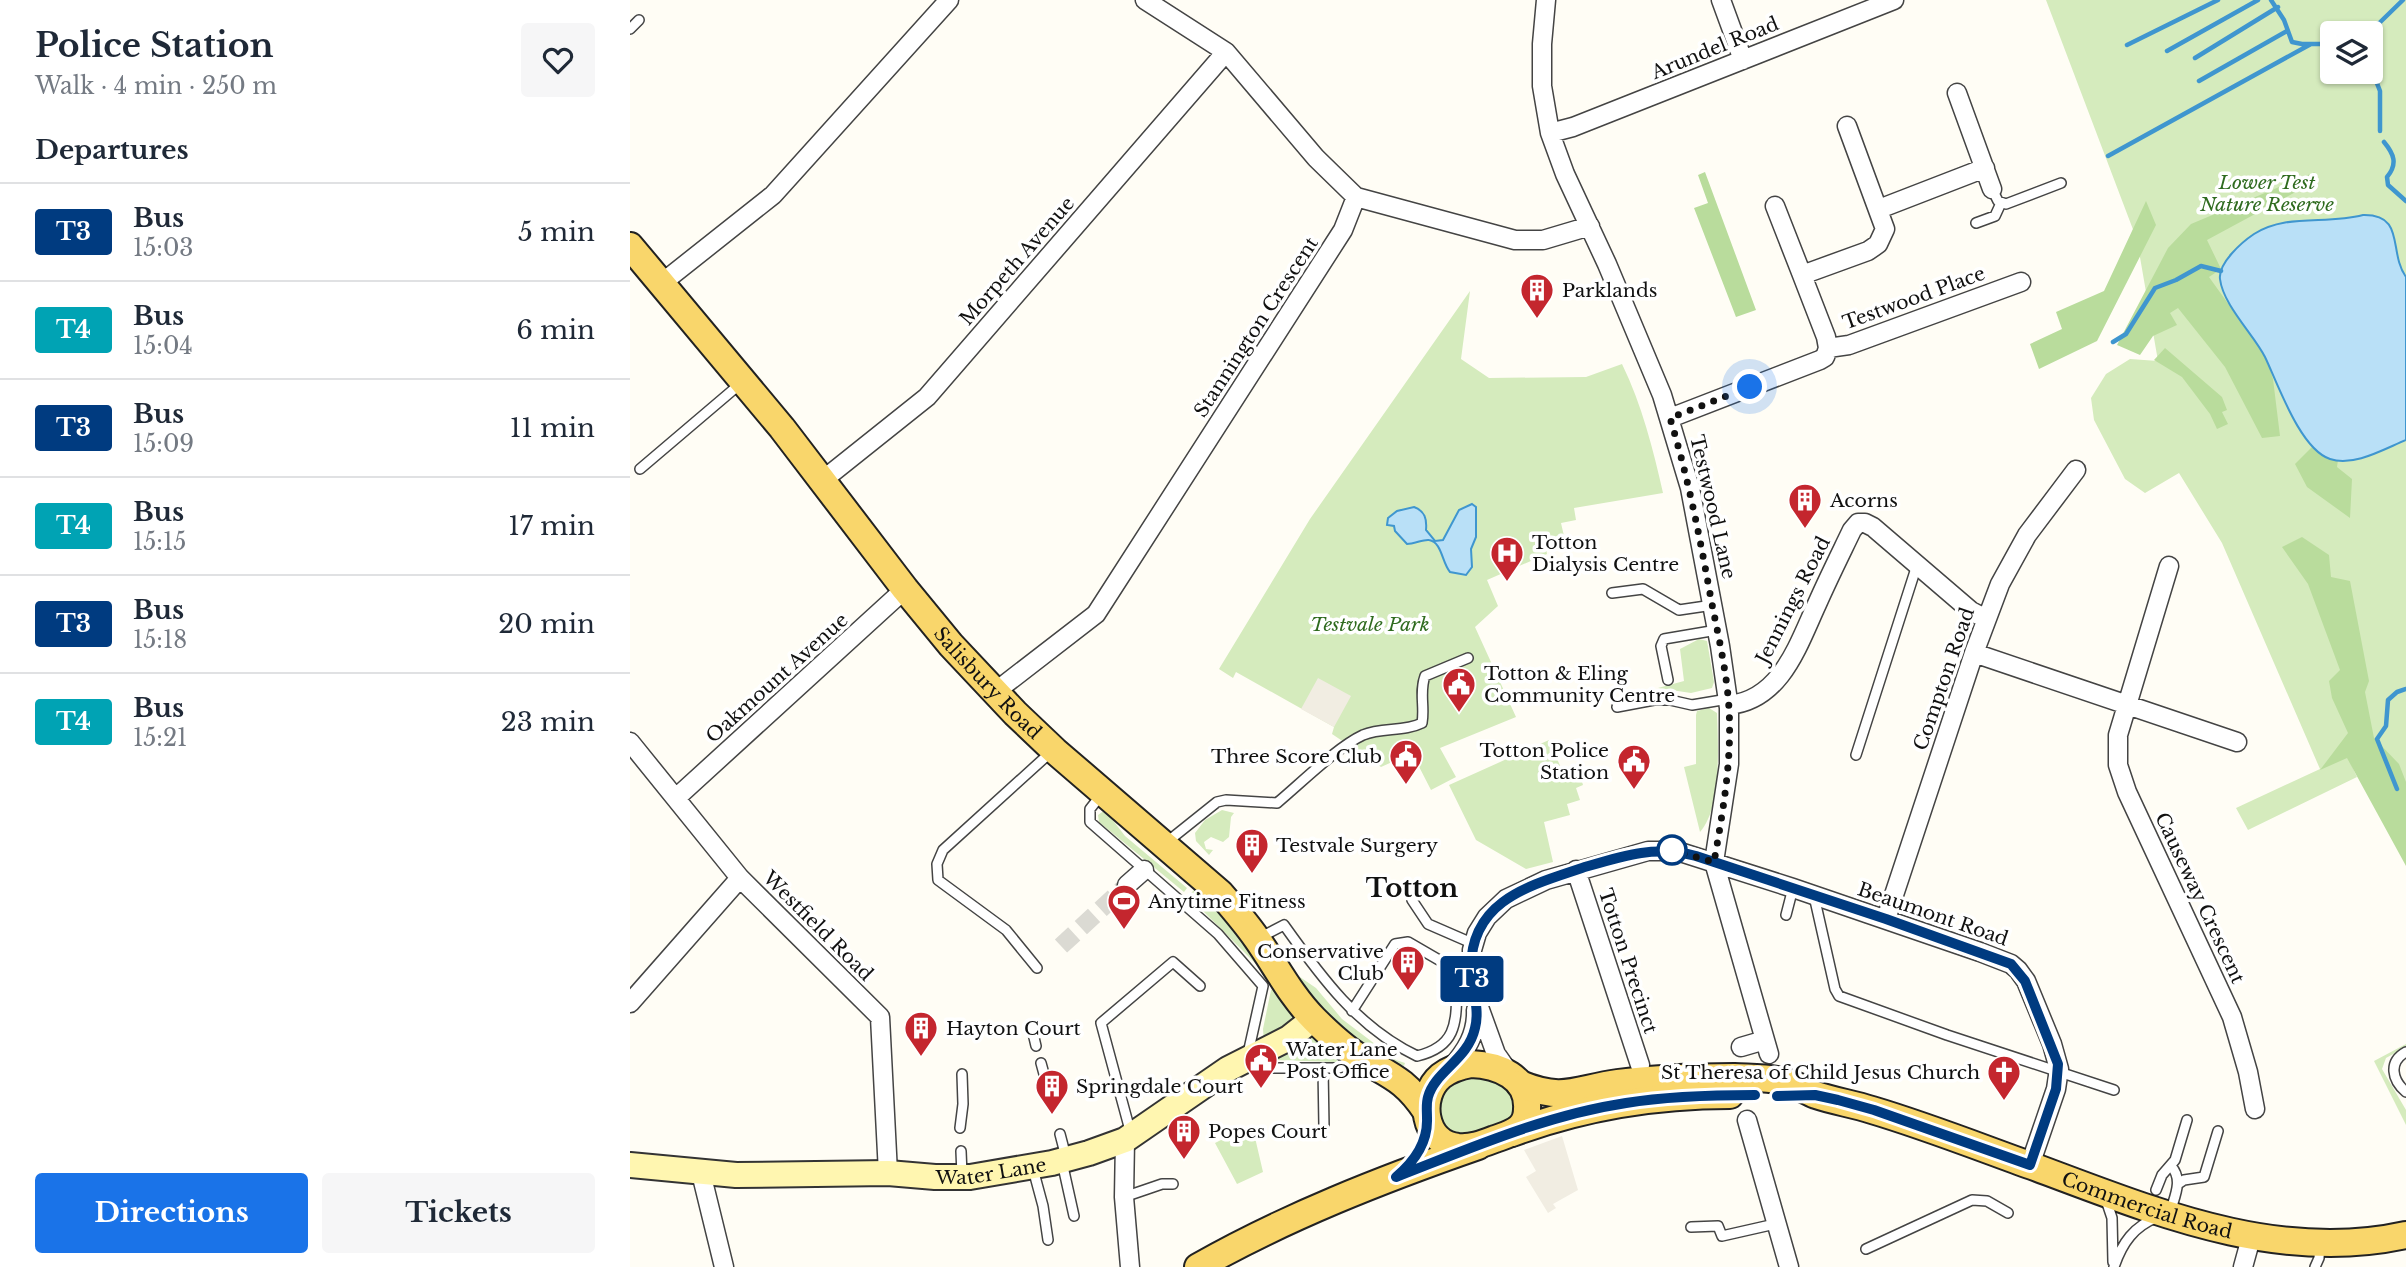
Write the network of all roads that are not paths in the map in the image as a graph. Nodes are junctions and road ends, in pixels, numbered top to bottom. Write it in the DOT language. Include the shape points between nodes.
graph roads {
  1 [pos="949,0"];
  2 [pos="1145,0"];
  3 [pos="1546,0"];
  4 [pos="1721,0"];
  5 [pos="1894,0"];
  6 [pos="639,20"];
  7 [pos="630,29"];
  8 [pos="1226,52"];
  9 [pos="1744,60"];
  10 [pos="1957,93"];
  11 [pos="1847,126"];
  12 [pos="1550,133"];
  13 [pos="1985,168"];
  14 [pos="2061,183"];
  15 [pos="1997,196"];
  16 [pos="1356,197"];
  17 [pos="1775,206"];
  18 [pos="1879,209"];
  19 [pos="1976,223"];
  20 [pos="1590,226"];
  21 [pos="630,246"];
  22 [pos="1802,275"];
  23 [pos="2021,282"];
  24 [pos="662,283"];
  25 [pos="1828,348"];
  26 [pos="744,380"];
  27 [pos="1670,418"];
  28 [pos="640,469"];
  29 [pos="2076,470"];
  30 [pos="823,480"];
  31 [pos="1917,565"];
  32 [pos="2169,566"];
  33 [pos="905,589"];
  34 [pos="1612,593"];
  35 [pos="1713,605"];
  36 [pos="1986,619"];
  37 [pos="1717,630"];
  38 [pos="1975,653"];
  39 [pos="1468,658"];
  40 [pos="1668,680"];
  41 [pos="995,692"];
  42 [pos="1729,702"];
  43 [pos="2126,705"];
  44 [pos="1617,707"];
  45 [pos="630,742"];
  46 [pos="2237,742"];
  47 [pos="1054,750"];
  48 [pos="1856,755"];
  49 [pos="1102,793"];
  50 [pos="676,798"];
  51 [pos="1165,844"];
  52 [pos="1714,862"];
  53 [pos="1144,870"];
  54 [pos="1576,870"];
  55 [pos="740,878"];
  56 [pos="1127,886"];
  57 [pos="1793,888"];
  58 [pos="1814,895"];
  59 [pos="1412,900"];
  60 [pos="1786,915"];
  61 [pos="1886,919"];
  62 [pos="1257,939"];
  63 [pos="1474,944"];
  64 [pos="1037,968"];
  65 [pos="1200,986"];
  66 [pos="1468,987"];
  67 [pos="630,1003"];
  68 [pos="1352,1011"];
  69 [pos="1313,1018"];
  70 [pos="1032,1029"];
  71 [pos="1036,1046"];
  72 [pos="1741,1048"];
  73 [pos="2406,1052"];
  74 [pos="1247,1058"];
  75 [pos="1363,1060"];
  76 [pos="1041,1063"];
  77 [pos="1640,1065"];
  78 [pos="1323,1068"];
  79 [pos="2059,1072"];
  80 [pos="2394,1073"];
  81 [pos="962,1074"];
  82 [pos="1391,1074"];
  83 [pos="1444,1074"];
  84 [pos="2406,1078"];
  85 [pos="1515,1079"];
  86 [pos="2114,1090"];
  87 [pos="2406,1092"];
  88 [pos="1815,1095"];
  89 [pos="1050,1097"];
  90 [pos="2255,1109"];
  91 [pos="1427,1115"];
  92 [pos="2188,1120"];
  93 [pos="1747,1121"];
  94 [pos="1324,1127"];
  95 [pos="960,1128"];
  96 [pos="2218,1130"];
  97 [pos="1513,1133"];
  98 [pos="1060,1134"];
  99 [pos="1128,1138"];
  100 [pos="1478,1146"];
  101 [pos="961,1152"];
  102 [pos="1064,1160"];
  103 [pos="630,1165"];
  104 [pos="2030,1165"];
  105 [pos="2171,1166"];
  106 [pos="1033,1167"];
  107 [pos="701,1173"];
  108 [pos="888,1173"];
  109 [pos="962,1177"];
  110 [pos="1396,1177"];
  111 [pos="1172,1184"];
  112 [pos="2178,1184"];
  113 [pos="2156,1190"];
  114 [pos="2104,1193"];
  115 [pos="1124,1196"];
  116 [pos="2008,1213"];
  117 [pos="2168,1214"];
  118 [pos="1074,1216"];
  119 [pos="1775,1224"];
  120 [pos="1691,1227"];
  121 [pos="2406,1236"];
  122 [pos="2251,1238"];
  123 [pos="1048,1240"];
  124 [pos="1866,1250"];
  125 [pos="2317,1255"];
  126 [pos="724,1267"];
  127 [pos="1130,1267"];
  128 [pos="1198,1267"];
  129 [pos="1789,1267"];
  130 [pos="2243,1267"];
  1 -- 24 [label="street" via="773,195"];
  2 -- 8 [label="street"];
  3 -- 12 [label="street, Testwood Lane" via="1542,86"];
  4 -- 9 [label="street"];
  5 -- 9 [label="street, Arundel Road"];
  6 -- 7 [label="lane"];
  8 -- 16 [label="street" via="1316,158"];
  8 -- 30 [label="street, Morpeth Avenue" via="928,397"];
  9 -- 12 [label="street, Arundel Road"];
  10 -- 13 [label="street"];
  11 -- 18 [label="street"];
  12 -- 20 [label="street, Testwood Lane"];
  13 -- 15 [label="street"];
  13 -- 18 [label="street"];
  14 -- 15 [label="lane" via="2011,202"];
  15 -- 19 [label="lane" via="1995,216"];
  16 -- 20 [label="street" via="1515,240 1544,240"];
  16 -- 41 [label="street, Stannington Crescent" via="1343,230 1096,614"];
  17 -- 22 [label="street"];
  18 -- 22 [label="street" via="1885,229 1878,244"];
  20 -- 27 [label="street, Testwood Lane"];
  21 -- 24 [label="main road, Salisbury Road"];
  22 -- 25 [label="street"];
  23 -- 25 [label="street, Testwood Place" via="1849,345"];
  24 -- 26 [label="main road, Salisbury Road"];
  25 -- 27 [label="street, Testwood Place" via="1818,361"];
  26 -- 28 [label="lane"];
  26 -- 30 [label="main road, Salisbury Road"];
  27 -- 35 [label="street, Testwood Lane" via="1690,488"];
  29 -- 36 [label="street, Compton Road" via="2016,551"];
  30 -- 33 [label="main road, Salisbury Road"];
  31 -- 36 [label="street, Jennings Road"];
  31 -- 42 [label="street, Jennings Road" via="1869,525 1855,526 1782,674 1755,698 1743,704"];
  31 -- 48 [label="lane"];
  32 -- 43 [label="street, Causeway Crescent"];
  33 -- 41 [label="main road, Salisbury Road"];
  33 -- 50 [label="street, Oakmount Avenue"];
  34 -- 35 [label="lane" via="1643,589 1679,610"];
  35 -- 37 [label="street, Testwood Lane"];
  36 -- 38 [label="street, Compton Road"];
  37 -- 40 [label="lane" via="1664,639 1661,646"];
  37 -- 42 [label="street, Testwood Lane"];
  38 -- 43 [label="street"];
  38 -- 61 [label="street, Compton Road"];
  39 -- 51 [label="lane" via="1425,676 1422,723 1360,736 1277,803 1217,802"];
  41 -- 47 [label="main road, Salisbury Road"];
  42 -- 44 [label="lane" via="1692,705 1654,699"];
  42 -- 52 [label="street, Testwood Lane" via="1729,764"];
  43 -- 46 [label="street"];
  43 -- 90 [label="street, Causeway Crescent" via="2117,750 2121,778 2232,1017"];
  45 -- 50 [label="street, Westfield Road"];
  47 -- 49 [label="main road, Salisbury Road"];
  47 -- 64 [label="lane" via="943,850 937,864 938,880 1006,930"];
  49 -- 51 [label="main road, Salisbury Road"];
  49 -- 53 [label="lane" via="1090,809 1090,822"];
  50 -- 55 [label="street, Westfield Road"];
  51 -- 62 [label="main road, Salisbury Road" via="1220,893"];
  52 -- 54 [label="street, Beaumont Road" via="1657,850"];
  52 -- 57 [label="street, Beaumont Road"];
  52 -- 72 [label="street, Testwood Lane" via="1767,1047"];
  53 -- 56 [label="street"];
  53 -- 74 [label="lane" via="1218,934 1264,986"];
  54 -- 63 [label="street, Beaumont Road" via="1502,901 1487,917"];
  54 -- 77 [label="street, Totton Precinct"];
  55 -- 67 [label="street"];
  55 -- 108 [label="street, Westfield Road" via="880,1017"];
  57 -- 58 [label="street, Beaumont Road"];
  57 -- 60 [label="lane"];
  58 -- 61 [label="street, Beaumont Road"];
  58 -- 79 [label="lane" via="1839,996"];
  59 -- 63 [label="lane" via="1428,924"];
  61 -- 79 [label="street, Beaumont Road" via="2000,959 2018,970 2052,1044"];
  62 -- 68 [label="lane" via="1284,925 1319,975"];
  62 -- 69 [label="main road, Salisbury Road"];
  63 -- 66 [label="street"];
  65 -- 99 [label="lane" via="1173,962 1101,1023"];
  66 -- 68 [label="lane" via="1458,971 1408,942 1395,944"];
  66 -- 68 [label="lane" via="1453,1032 1435,1052 1417,1056 1395,1046"];
  66 -- 83 [label="street" via="1476,1027"];
  66 -- 85 [label="street" via="1496,1054"];
  69 -- 74 [label="street, Water Lane" via="1289,1038"];
  69 -- 75 [label="main road, Salisbury Road"];
  70 -- 71 [label="lane"];
  73 -- 80 [label="lane" via="2395,1060"];
  74 -- 78 [label="lane" via="1268,1068"];
  74 -- 99 [label="street, Water Lane"];
  75 -- 78 [label="lane"];
  75 -- 82 [label="main road, Salisbury Road"];
  76 -- 89 [label="lane"];
  78 -- 94 [label="lane"];
  79 -- 86 [label="lane"];
  79 -- 104 [label="street"];
  80 -- 84 [label="lane"];
  80 -- 87 [label="lane"];
  81 -- 95 [label="lane"];
  82 -- 83 [label="main road, Salisbury Road"];
  82 -- 91 [label="main road, Salisbury Road" via="1405,1084"];
  83 -- 85 [label="main road" via="1471,1064 1495,1066"];
  83 -- 91 [label="main road" via="1430,1091"];
  85 -- 88 [label="main road, Commercial Road" via="1544,1093 1564,1094 1645,1080 1744,1078 1786,1082"];
  85 -- 97 [label="main road" via="1527,1101 1526,1117"];
  88 -- 97 [label="main road, Commercial Road" via="1712,1095 1625,1103"];
  88 -- 104 [label="main road, Commercial Road" via="1874,1110"];
  91 -- 100 [label="main road" via="1444,1142"];
  91 -- 110 [label="main road" via="1417,1155"];
  92 -- 105 [label="lane"];
  93 -- 119 [label="street"];
  96 -- 112 [label="lane" via="2204,1177"];
  97 -- 100 [label="main road"];
  98 -- 102 [label="lane"];
  99 -- 102 [label="street, Water Lane"];
  99 -- 115 [label="street"];
  100 -- 110 [label="main road"];
  101 -- 109 [label="lane"];
  102 -- 106 [label="street, Water Lane"];
  102 -- 118 [label="lane"];
  103 -- 107 [label="street, Water Lane"];
  104 -- 114 [label="main road, Commercial Road"];
  105 -- 112 [label="lane"];
  105 -- 113 [label="lane"];
  106 -- 109 [label="street, Water Lane"];
  106 -- 123 [label="lane"];
  107 -- 108 [label="street, Water Lane"];
  107 -- 126 [label="street"];
  108 -- 109 [label="street, Water Lane"];
  110 -- 128 [label="main road" via="1254,1237"];
  111 -- 115 [label="lane"];
  112 -- 117 [label="lane"];
  114 -- 117 [label="main road, Commercial Road"];
  114 -- 117 [label="lane" via="2112,1219 2114,1267 2136,1229"];
  115 -- 127 [label="street"];
  116 -- 124 [label="lane" via="1987,1201 1972,1200"];
  117 -- 122 [label="main road, Commercial Road"];
  119 -- 120 [label="lane" via="1722,1236 1718,1226"];
  119 -- 129 [label="street"];
  121 -- 125 [label="main road, Commercial Road"];
  122 -- 125 [label="main road, Commercial Road"];
  122 -- 130 [label="street"];
}
